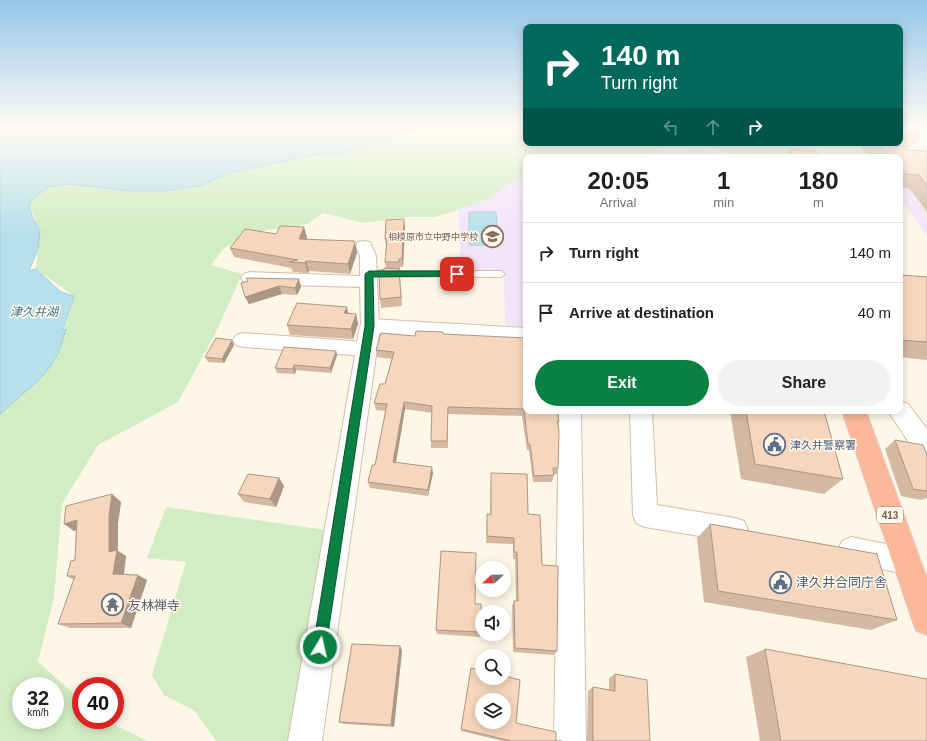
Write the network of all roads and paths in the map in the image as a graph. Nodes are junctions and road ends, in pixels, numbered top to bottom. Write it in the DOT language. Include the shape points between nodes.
graph roads {
  1 [pos="364,246"];
  2 [pos="501,274"];
  3 [pos="250,278"];
  4 [pos="369,278"];
  5 [pos="523,336"];
  6 [pos="368,337"];
  7 [pos="243,340"];
  8 [pos="570,414"];
  9 [pos="641,414"];
  10 [pos="855,414"];
  11 [pos="902,414"];
  12 [pos="927,448"];
  13 [pos="755,534"];
  14 [pos="833,547"];
  15 [pos="906,561"];
  16 [pos="927,620"];
  17 [pos="305,741"];
  18 [pos="570,741"];
  1 -- 4 [label="street" via="368,256"];
  2 -- 4 [label="lane"];
  3 -- 4 [label="street"];
  4 -- 6 [label="street"];
  5 -- 6 [label="street"];
  6 -- 7 [label="street"];
  6 -- 17 [label="street"];
  8 -- 18 [label="street"];
  9 -- 13 [label="street" via="646,515"];
  10 -- 15 [label="highway, 413"];
  11 -- 12 [label="street"];
  14 -- 15 [label="street"];
  15 -- 16 [label="highway, 413"];
}
